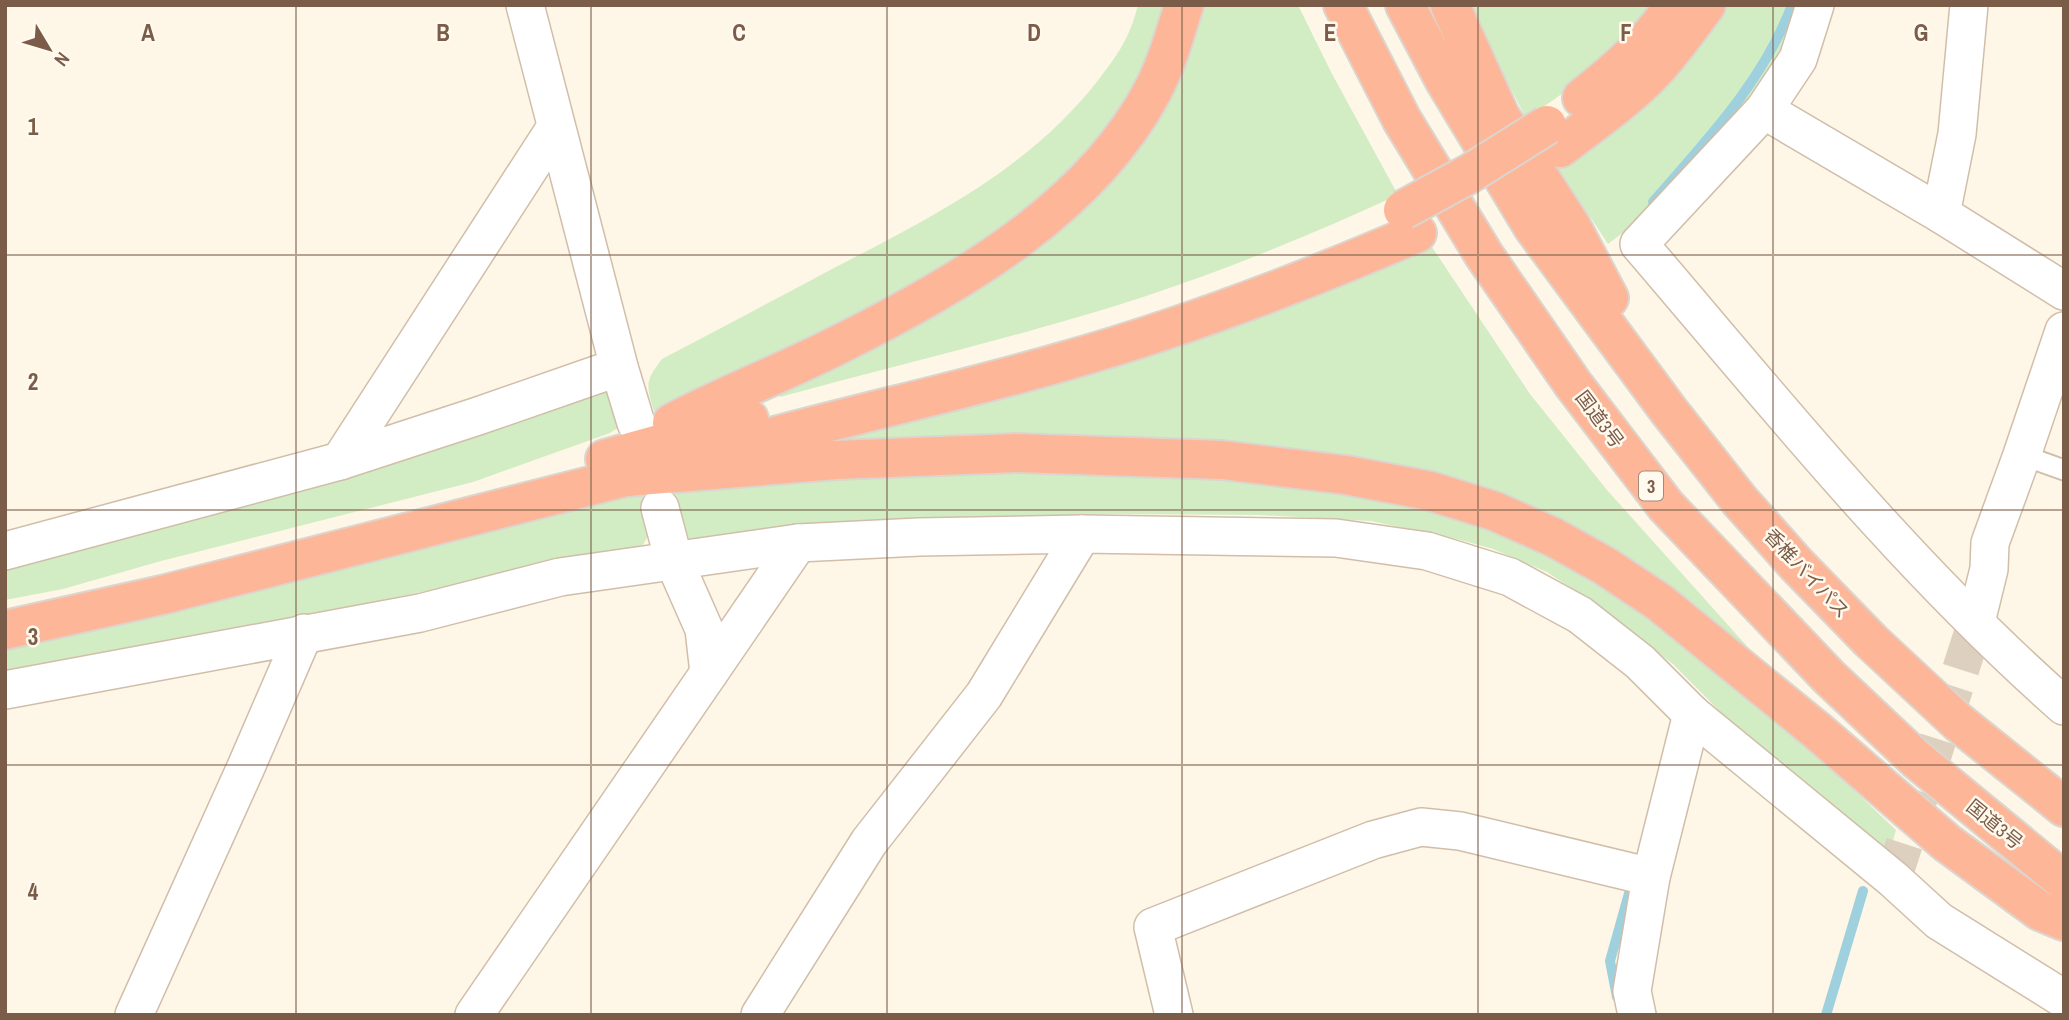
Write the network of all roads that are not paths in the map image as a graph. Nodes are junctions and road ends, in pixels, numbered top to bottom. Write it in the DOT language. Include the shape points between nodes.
graph roads {
  1 [pos="525,5"];
  2 [pos="1184,5"];
  3 [pos="1343,5"];
  4 [pos="1405,5"];
  5 [pos="1450,5"];
  6 [pos="1674,5"];
  7 [pos="1706,5"];
  8 [pos="1815,5"];
  9 [pos="1969,5"];
  10 [pos="1765,110"];
  11 [pos="556,127"];
  12 [pos="1553,137"];
  13 [pos="1941,214"];
  14 [pos="2064,291"];
  15 [pos="2064,331"];
  16 [pos="619,367"];
  17 [pos="1669,411"];
  18 [pos="636,423"];
  19 [pos="2022,455"];
  20 [pos="340,461"];
  21 [pos="612,469"];
  22 [pos="2064,470"];
  23 [pos="660,508"];
  24 [pos="1082,534"];
  25 [pos="798,543"];
  26 [pos="5,551"];
  27 [pos="674,561"];
  28 [pos="5,610"];
  29 [pos="1976,622"];
  30 [pos="5,630"];
  31 [pos="304,633"];
  32 [pos="709,673"];
  33 [pos="5,691"];
  34 [pos="2064,706"];
  35 [pos="1692,715"];
  36 [pos="2064,807"];
  37 [pos="1651,877"];
  38 [pos="2064,881"];
  39 [pos="2064,921"];
  40 [pos="2064,999"];
  41 [pos="134,1015"];
  42 [pos="474,1015"];
  43 [pos="760,1015"];
  44 [pos="1174,1015"];
  45 [pos="1637,1015"];
  1 -- 11 [label="street"];
  2 -- 21 [label="highway" via="1153,90 1125,133 1096,170 1016,242 840,344 708,404"];
  3 -- 38 [label="highway, 国道3号 / 3" via="1402,120 1484,255 1573,384 1666,506 1829,677 1916,759"];
  4 -- 17 [label="highway" via="1533,227"];
  5 -- 17 [label="highway" via="1500,116 1572,226"];
  6 -- 12 [label="highway"];
  7 -- 12 [label="highway" via="1655,70 1622,101"];
  8 -- 10 [label="street" via="1798,59"];
  9 -- 13 [label="street" via="1957,134"];
  10 -- 13 [label="street"];
  10 -- 29 [label="street" via="1639,244 1868,511"];
  11 -- 16 [label="street"];
  11 -- 20 [label="street"];
  12 -- 21 [label="highway" via="1410,221 1228,309 1063,362 737,446"];
  13 -- 14 [label="street"];
  15 -- 19 [label="street"];
  16 -- 18 [label="street"];
  16 -- 20 [label="street"];
  17 -- 36 [label="highway, 香椎バイパス" via="1797,565 1871,641 1958,722"];
  19 -- 22 [label="lane"];
  19 -- 29 [label="street" via="1990,544"];
  20 -- 26 [label="street"];
  21 -- 28 [label="highway"];
  21 -- 30 [label="highway" via="162,595"];
  21 -- 39 [label="highway" via="1017,453 1222,460 1430,491 1494,511 1553,537 1659,602 1947,843 2040,911"];
  23 -- 27 [label="street"];
  24 -- 25 [label="street"];
  24 -- 35 [label="street" via="1336,538 1427,551 1510,576 1580,615 1640,662"];
  24 -- 43 [label="street" via="984,695 869,842"];
  25 -- 27 [label="street"];
  25 -- 32 [label="street"];
  27 -- 31 [label="street" via="560,577 420,613"];
  27 -- 32 [label="street" via="704,629"];
  29 -- 34 [label="street"];
  31 -- 33 [label="street"];
  31 -- 41 [label="street"];
  32 -- 42 [label="street"];
  35 -- 37 [label="street"];
  35 -- 40 [label="street" via="1939,921"];
  37 -- 44 [label="street" via="1460,831 1420,827 1373,840 1153,927"];
  37 -- 45 [label="street" via="1632,990"];
}
